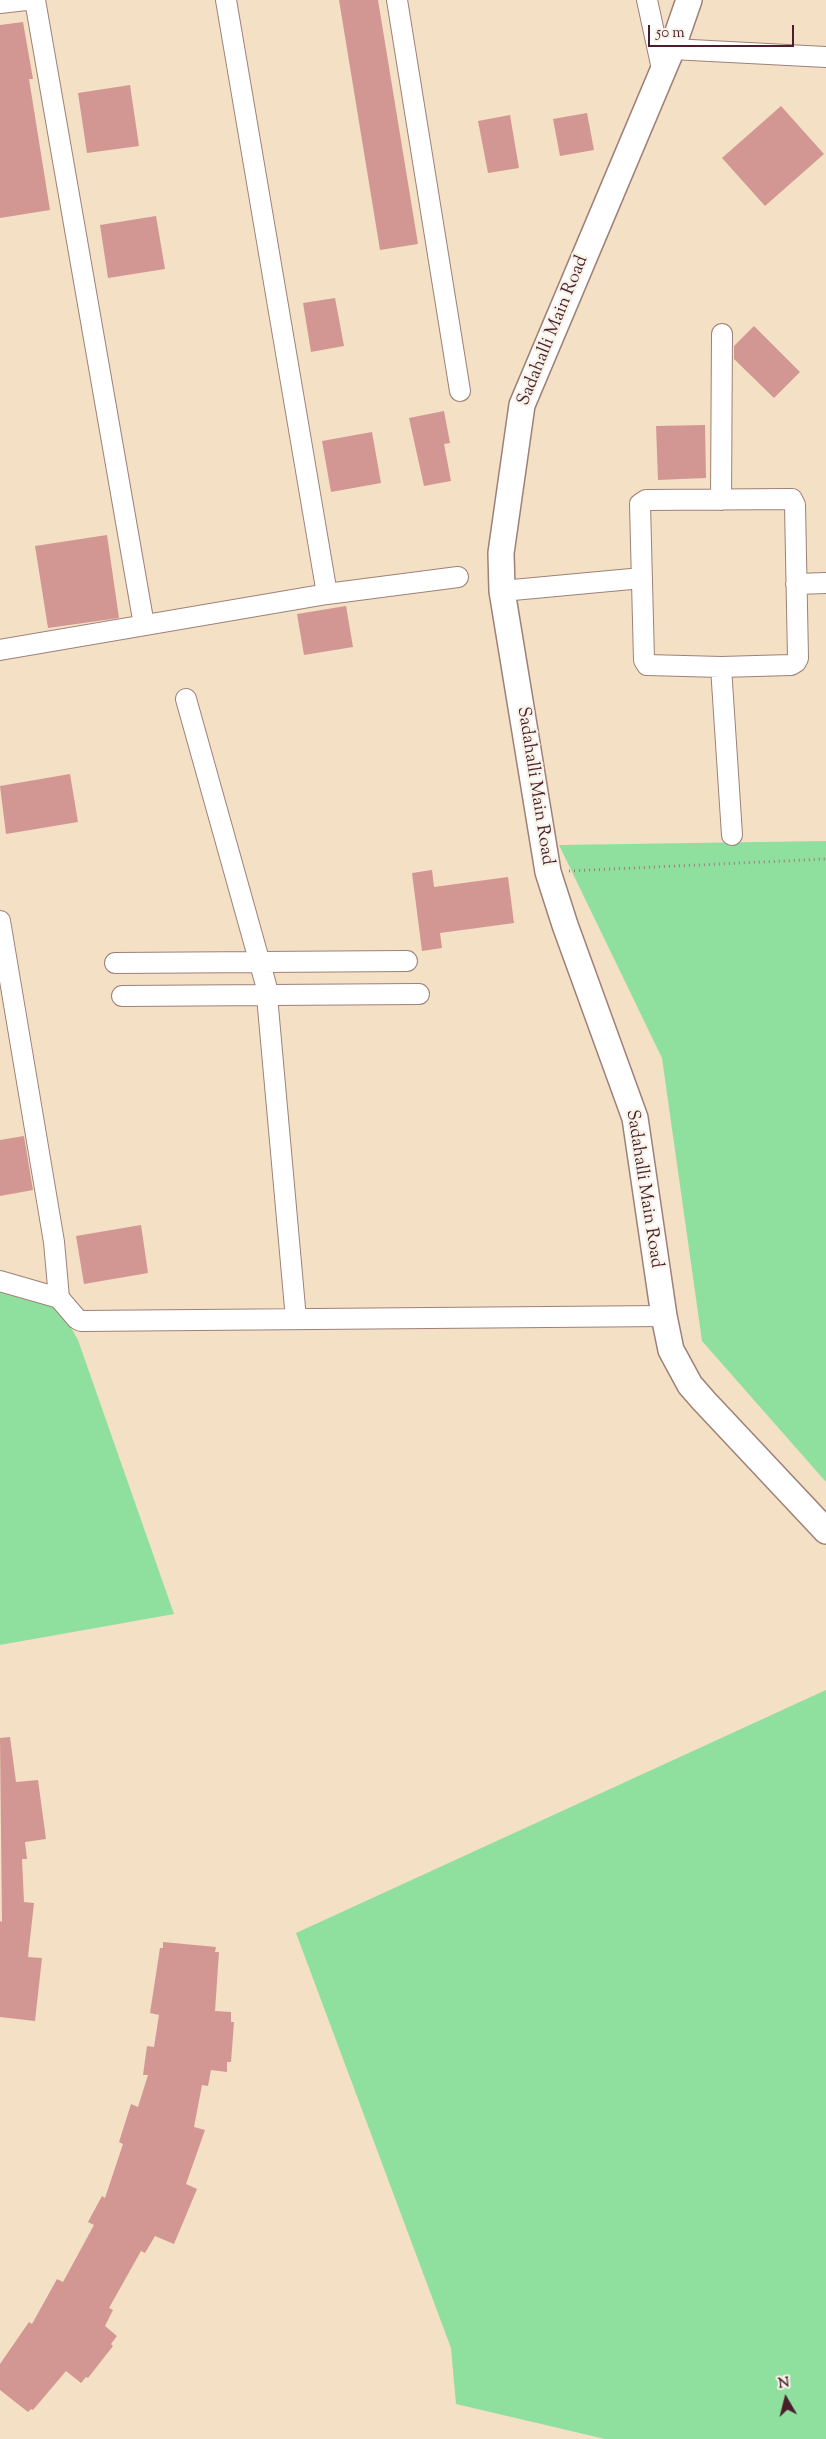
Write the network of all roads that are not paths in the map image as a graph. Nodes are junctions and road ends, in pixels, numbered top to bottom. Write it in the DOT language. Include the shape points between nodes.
graph roads {
  1 [pos="26,0"];
  2 [pos="35,0"];
  3 [pos="226,0"];
  4 [pos="398,0"];
  5 [pos="647,0"];
  6 [pos="689,0"];
  7 [pos="0,3"];
  8 [pos="826,57"];
  9 [pos="667,59"];
  10 [pos="722,334"];
  11 [pos="460,391"];
  12 [pos="721,500"];
  13 [pos="458,577"];
  14 [pos="642,578"];
  15 [pos="826,583"];
  16 [pos="796,584"];
  17 [pos="502,591"];
  18 [pos="327,594"];
  19 [pos="144,625"];
  20 [pos="0,650"];
  21 [pos="721,667"];
  22 [pos="186,698"];
  23 [pos="732,835"];
  24 [pos="0,921"];
  25 [pos="407,961"];
  26 [pos="260,962"];
  27 [pos="115,963"];
  28 [pos="419,994"];
  29 [pos="267,995"];
  30 [pos="122,996"];
  31 [pos="0,1281"];
  32 [pos="59,1298"];
  33 [pos="664,1316"];
  34 [pos="296,1319"];
  35 [pos="826,1531"];
  1 -- 7 [label="street"];
  2 -- 19 [label="street"];
  3 -- 18 [label="street"];
  4 -- 11 [label="street"];
  5 -- 9 [label="street"];
  6 -- 9 [label="street, Sadahalli Main Road"];
  8 -- 9 [label="street"];
  9 -- 17 [label="street, Sadahalli Main Road" via="522,405 501,553"];
  10 -- 12 [label="street"];
  12 -- 14 [label="street" via="642,502 639,508"];
  12 -- 16 [label="street" via="792,499 795,505"];
  13 -- 18 [label="street"];
  14 -- 17 [label="street"];
  14 -- 21 [label="street" via="644,660 647,665"];
  15 -- 16 [label="street"];
  16 -- 21 [label="street" via="796,662 790,665"];
  17 -- 33 [label="street, Sadahalli Main Road" via="548,872 634,1118"];
  18 -- 19 [label="street"];
  19 -- 20 [label="street"];
  21 -- 23 [label="street"];
  22 -- 26 [label="street"];
  24 -- 32 [label="street" via="54,1242"];
  25 -- 26 [label="street"];
  26 -- 27 [label="street"];
  26 -- 29 [label="street"];
  28 -- 29 [label="street"];
  29 -- 30 [label="street"];
  29 -- 34 [label="street"];
  31 -- 32 [label="street"];
  32 -- 34 [label="street" via="82,1321"];
  33 -- 34 [label="street"];
  33 -- 35 [label="street, Sadahalli Main Road" via="671,1350 690,1385"];
}
